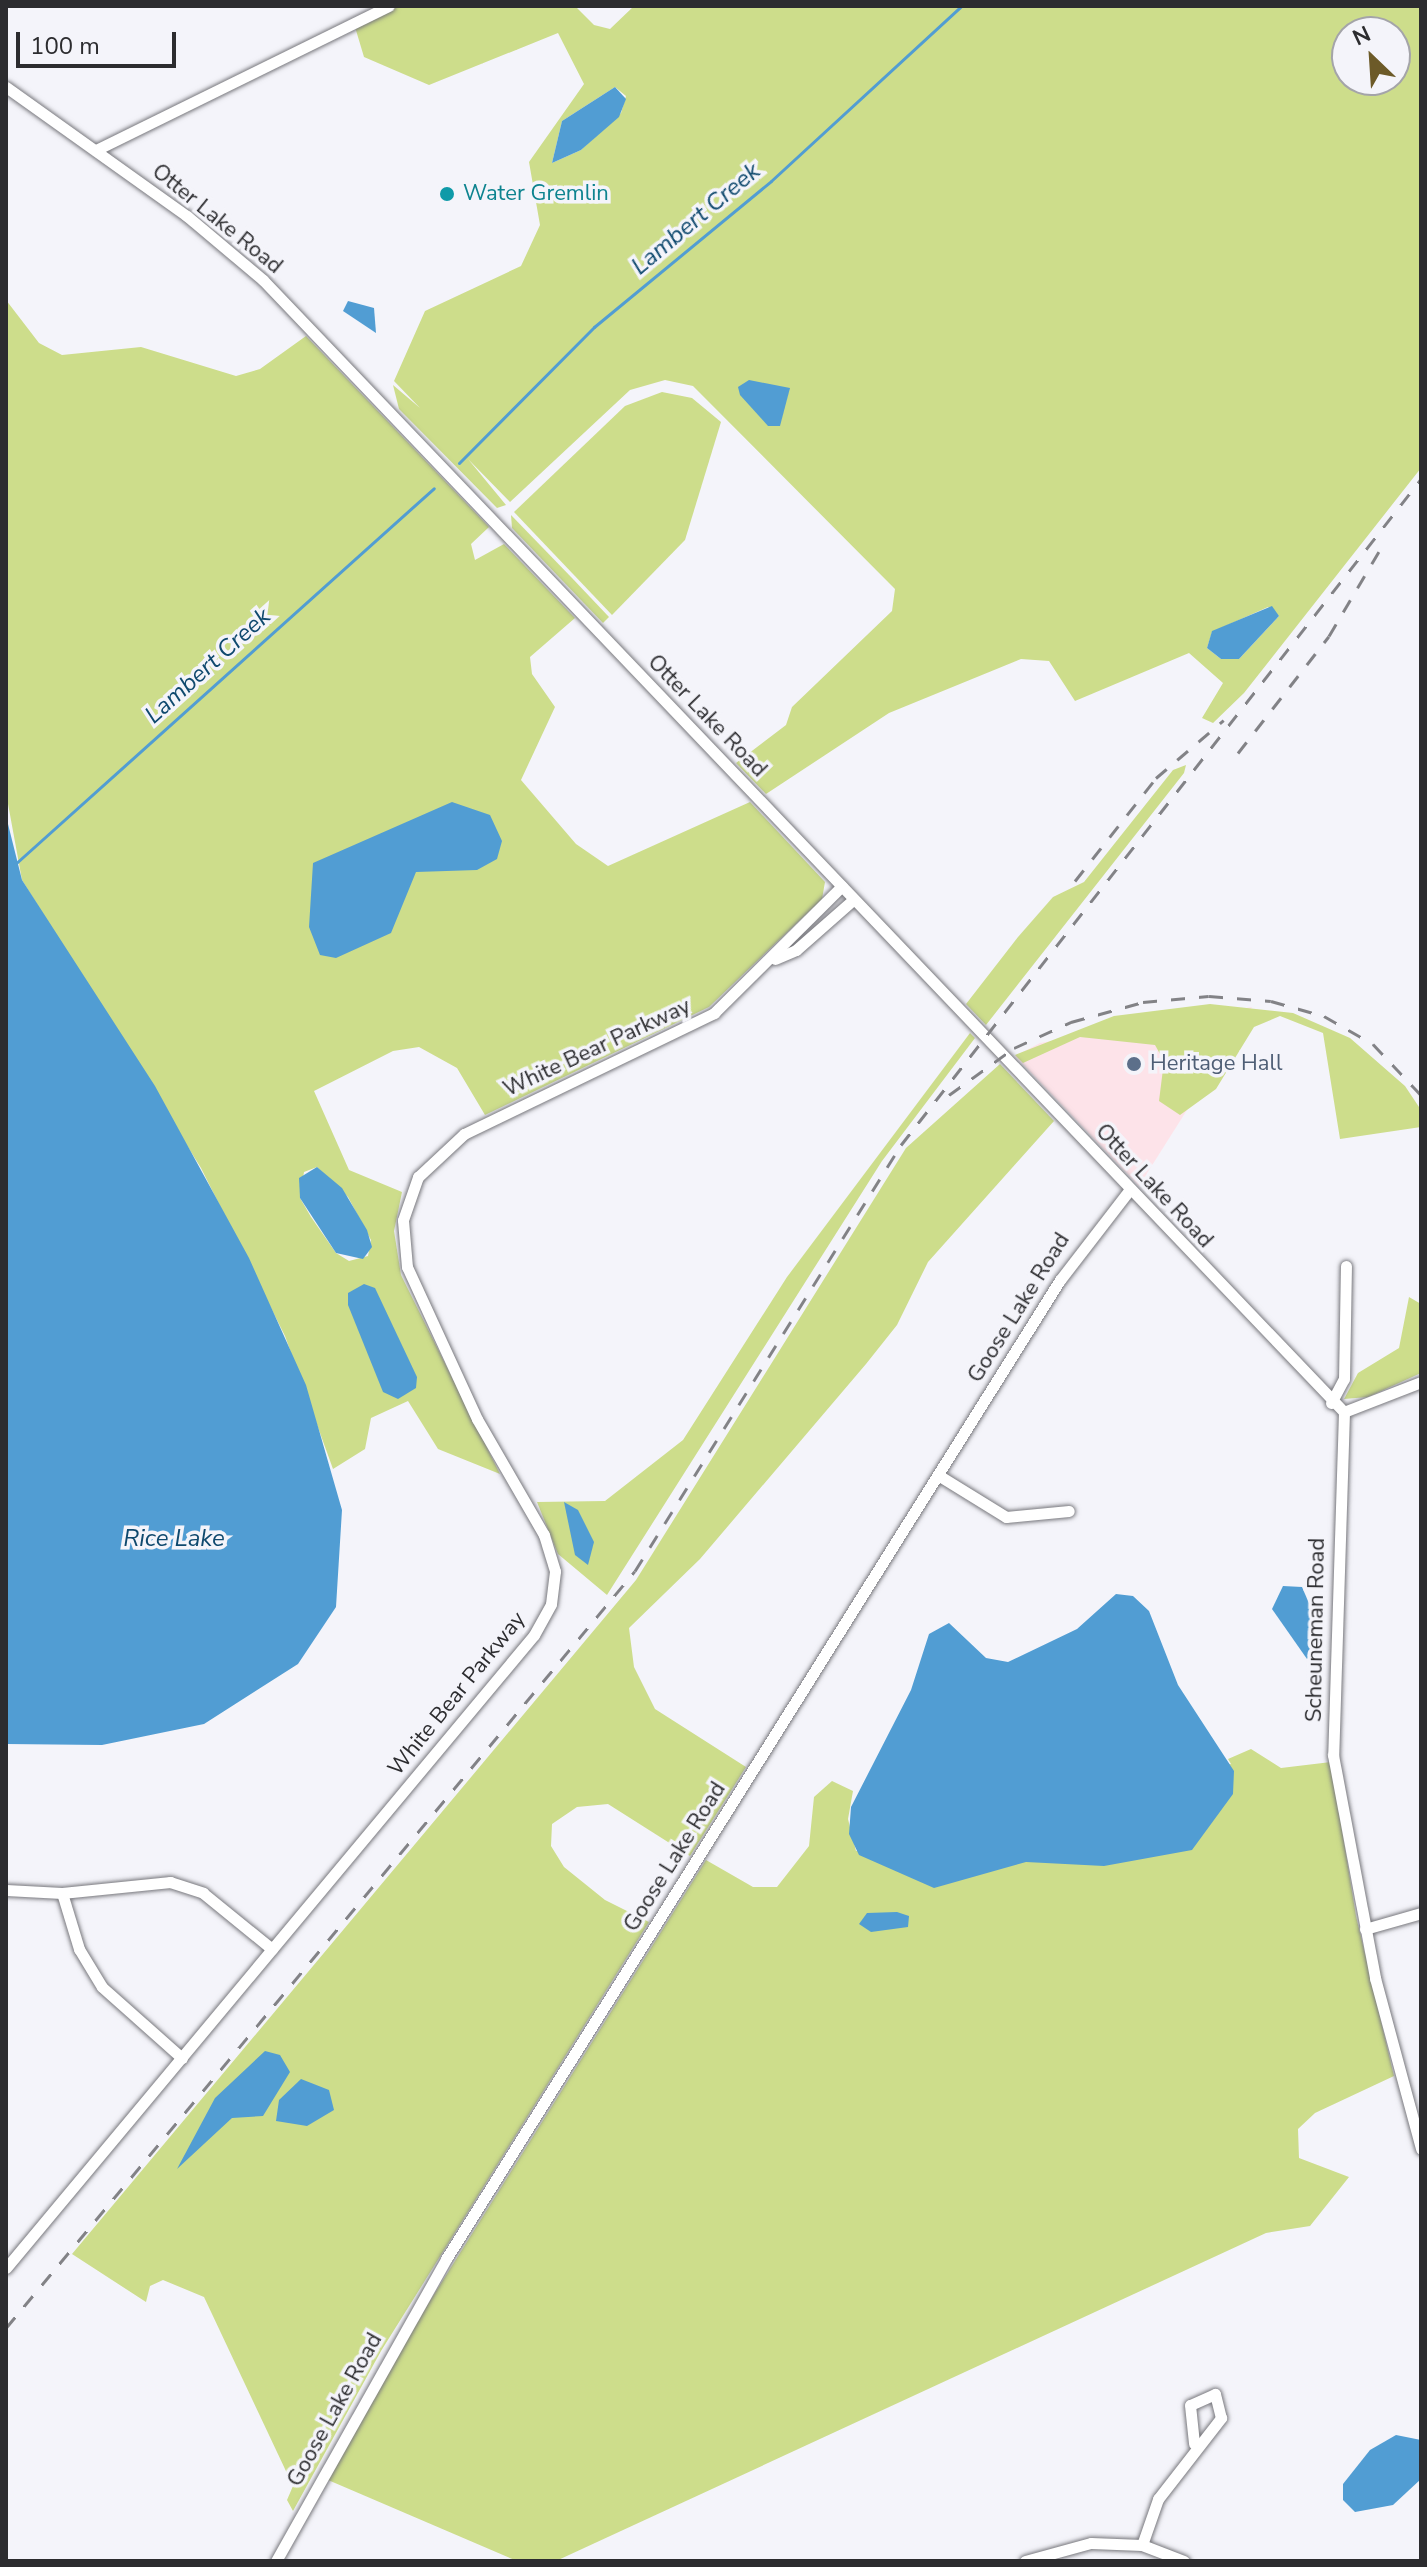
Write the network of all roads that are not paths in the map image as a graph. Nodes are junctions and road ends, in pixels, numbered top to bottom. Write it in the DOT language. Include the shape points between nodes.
graph roads {
  1 [pos="389,6"];
  2 [pos="6,87"];
  3 [pos="96,150"];
  4 [pos="842,886"];
  5 [pos="854,899"];
  6 [pos="775,959"];
  7 [pos="1130,1189"];
  8 [pos="1346,1266"];
  9 [pos="1421,1382"];
  10 [pos="1331,1403"];
  11 [pos="1344,1412"];
  12 [pos="938,1475"];
  13 [pos="1069,1511"];
  14 [pos="6,1890"];
  15 [pos="62,1893"];
  16 [pos="1421,1913"];
  17 [pos="1365,1929"];
  18 [pos="272,1949"];
  19 [pos="182,2058"];
  20 [pos="1421,2149"];
  21 [pos="6,2268"];
  22 [pos="1194,2444"];
  23 [pos="1142,2545"];
  24 [pos="276,2561"];
  25 [pos="1025,2561"];
  26 [pos="1184,2561"];
  1 -- 3 [label="street"];
  2 -- 3 [label="street, Otter Lake Road"];
  3 -- 4 [label="street, Otter Lake Road" via="263,280"];
  4 -- 5 [label="street, Otter Lake Road"];
  4 -- 6 [label="street, White Bear Parkway"];
  5 -- 6 [label="street, White Bear Parkway" via="796,950"];
  5 -- 7 [label="street, Otter Lake Road"];
  6 -- 18 [label="street, White Bear Parkway" via="705,1019 464,1134 416,1180 402,1229 408,1270 472,1409 544,1535 554,1589 534,1635"];
  7 -- 10 [label="street, Otter Lake Road"];
  7 -- 12 [label="street, Goose Lake Road" via="1080,1250"];
  8 -- 10 [label="street" via="1344,1379"];
  9 -- 11 [label="street"];
  10 -- 11 [label="street, Otter Lake Road"];
  11 -- 17 [label="street, Scheuneman Road" via="1333,1755"];
  12 -- 13 [label="street" via="1006,1517"];
  12 -- 24 [label="street, Goose Lake Road" via="409,2319"];
  14 -- 15 [label="street"];
  15 -- 18 [label="street" via="155,1881 185,1885"];
  15 -- 19 [label="street" via="79,1949 102,1987"];
  16 -- 17 [label="street"];
  17 -- 20 [label="street, Scheuneman Road"];
  18 -- 19 [label="street, White Bear Parkway"];
  19 -- 21 [label="street, White Bear Parkway"];
  22 -- 23 [label="street" via="1158,2499"];
  23 -- 25 [label="street" via="1070,2544"];
  23 -- 26 [label="street"];
}
